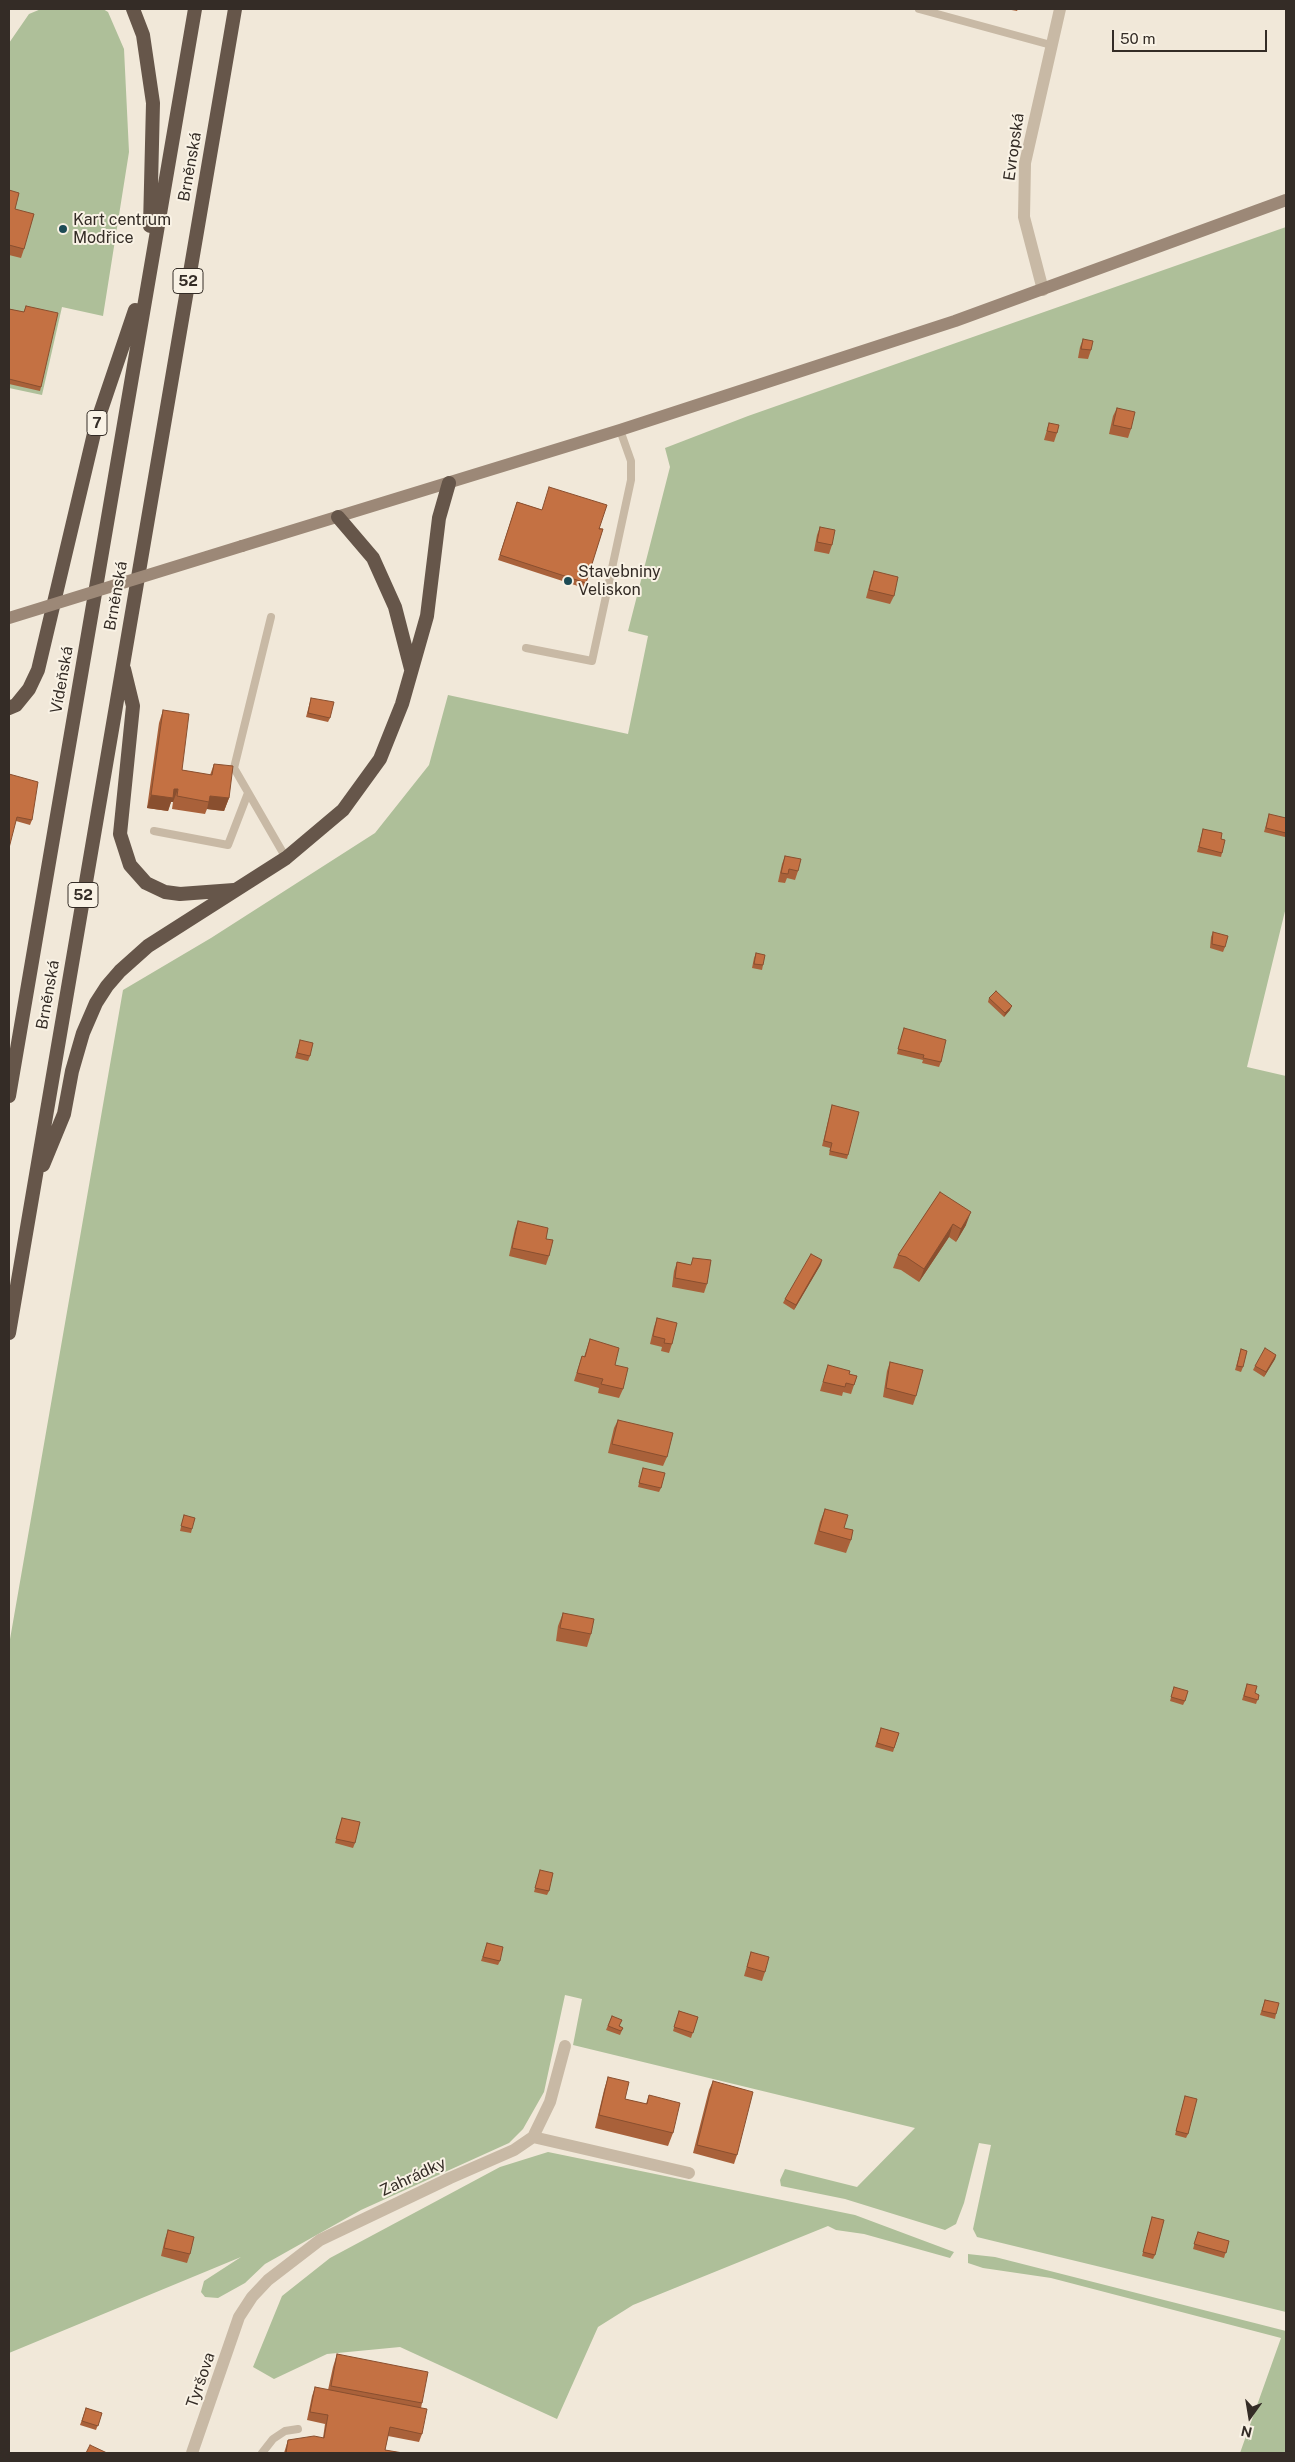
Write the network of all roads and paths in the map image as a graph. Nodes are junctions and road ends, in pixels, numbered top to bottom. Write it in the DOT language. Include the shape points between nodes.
graph roads {
  1 [pos="133,9"];
  2 [pos="195,9"];
  3 [pos="235,9"];
  4 [pos="919,9"];
  5 [pos="1060,9"];
  6 [pos="1051,45"];
  7 [pos="1286,200"];
  8 [pos="149,270"];
  9 [pos="1043,290"];
  10 [pos="620,430"];
  11 [pos="449,483"];
  12 [pos="338,517"];
  13 [pos="270,617"];
  14 [pos="9,618"];
  15 [pos="526,648"];
  16 [pos="122,662"];
  17 [pos="411,670"];
  18 [pos="9,708"];
  19 [pos="248,793"];
  20 [pos="154,831"];
  21 [pos="286,858"];
  22 [pos="235,890"];
  23 [pos="9,1096"];
  24 [pos="33,1189"];
  25 [pos="9,1334"];
  26 [pos="565,2046"];
  27 [pos="533,2137"];
  28 [pos="689,2173"];
  29 [pos="239,2316"];
  30 [pos="298,2429"];
  31 [pos="192,2453"];
  32 [pos="262,2453"];
  1 -- 8 [label="highway" via="143,35 152,103"];
  2 -- 8 [label="highway, Brněnská / 52"];
  3 -- 16 [label="highway, Brněnská / 52"];
  4 -- 6 [label="lane"];
  5 -- 6 [label="street, Evropská"];
  6 -- 9 [label="street, Evropská" via="1025,163 1024,217"];
  7 -- 9 [label="main road"];
  8 -- 18 [label="highway, 7" via="96,426 38,670 29,689 16,705"];
  8 -- 23 [label="highway, Vídeňská / 52"];
  9 -- 10 [label="main road"];
  10 -- 11 [label="main road"];
  10 -- 15 [label="lane" via="632,461 631,480 592,660"];
  11 -- 12 [label="main road"];
  11 -- 17 [label="highway" via="439,518 427,616"];
  12 -- 14 [label="main road, bridge"];
  12 -- 17 [label="highway" via="373,558 396,608"];
  13 -- 19 [label="lane" via="234,768"];
  16 -- 22 [label="highway" via="132,706 120,834 130,865 146,883 165,892"];
  16 -- 24 [label="highway, Brněnská / 52"];
  17 -- 21 [label="highway" via="402,704 380,759 343,810"];
  19 -- 20 [label="lane" via="228,845"];
  19 -- 21 [label="lane"];
  21 -- 22 [label="highway"];
  22 -- 24 [label="highway" via="148,946 107,986 83,1033 64,1114"];
  24 -- 25 [label="highway, 52"];
  26 -- 27 [label="street" via="550,2102"];
  27 -- 28 [label="street"];
  27 -- 29 [label="street, Zahrádky" via="514,2150 320,2240 268,2280"];
  29 -- 31 [label="street, Tyršova"];
  30 -- 32 [label="lane" via="285,2431 273,2438"];
}
